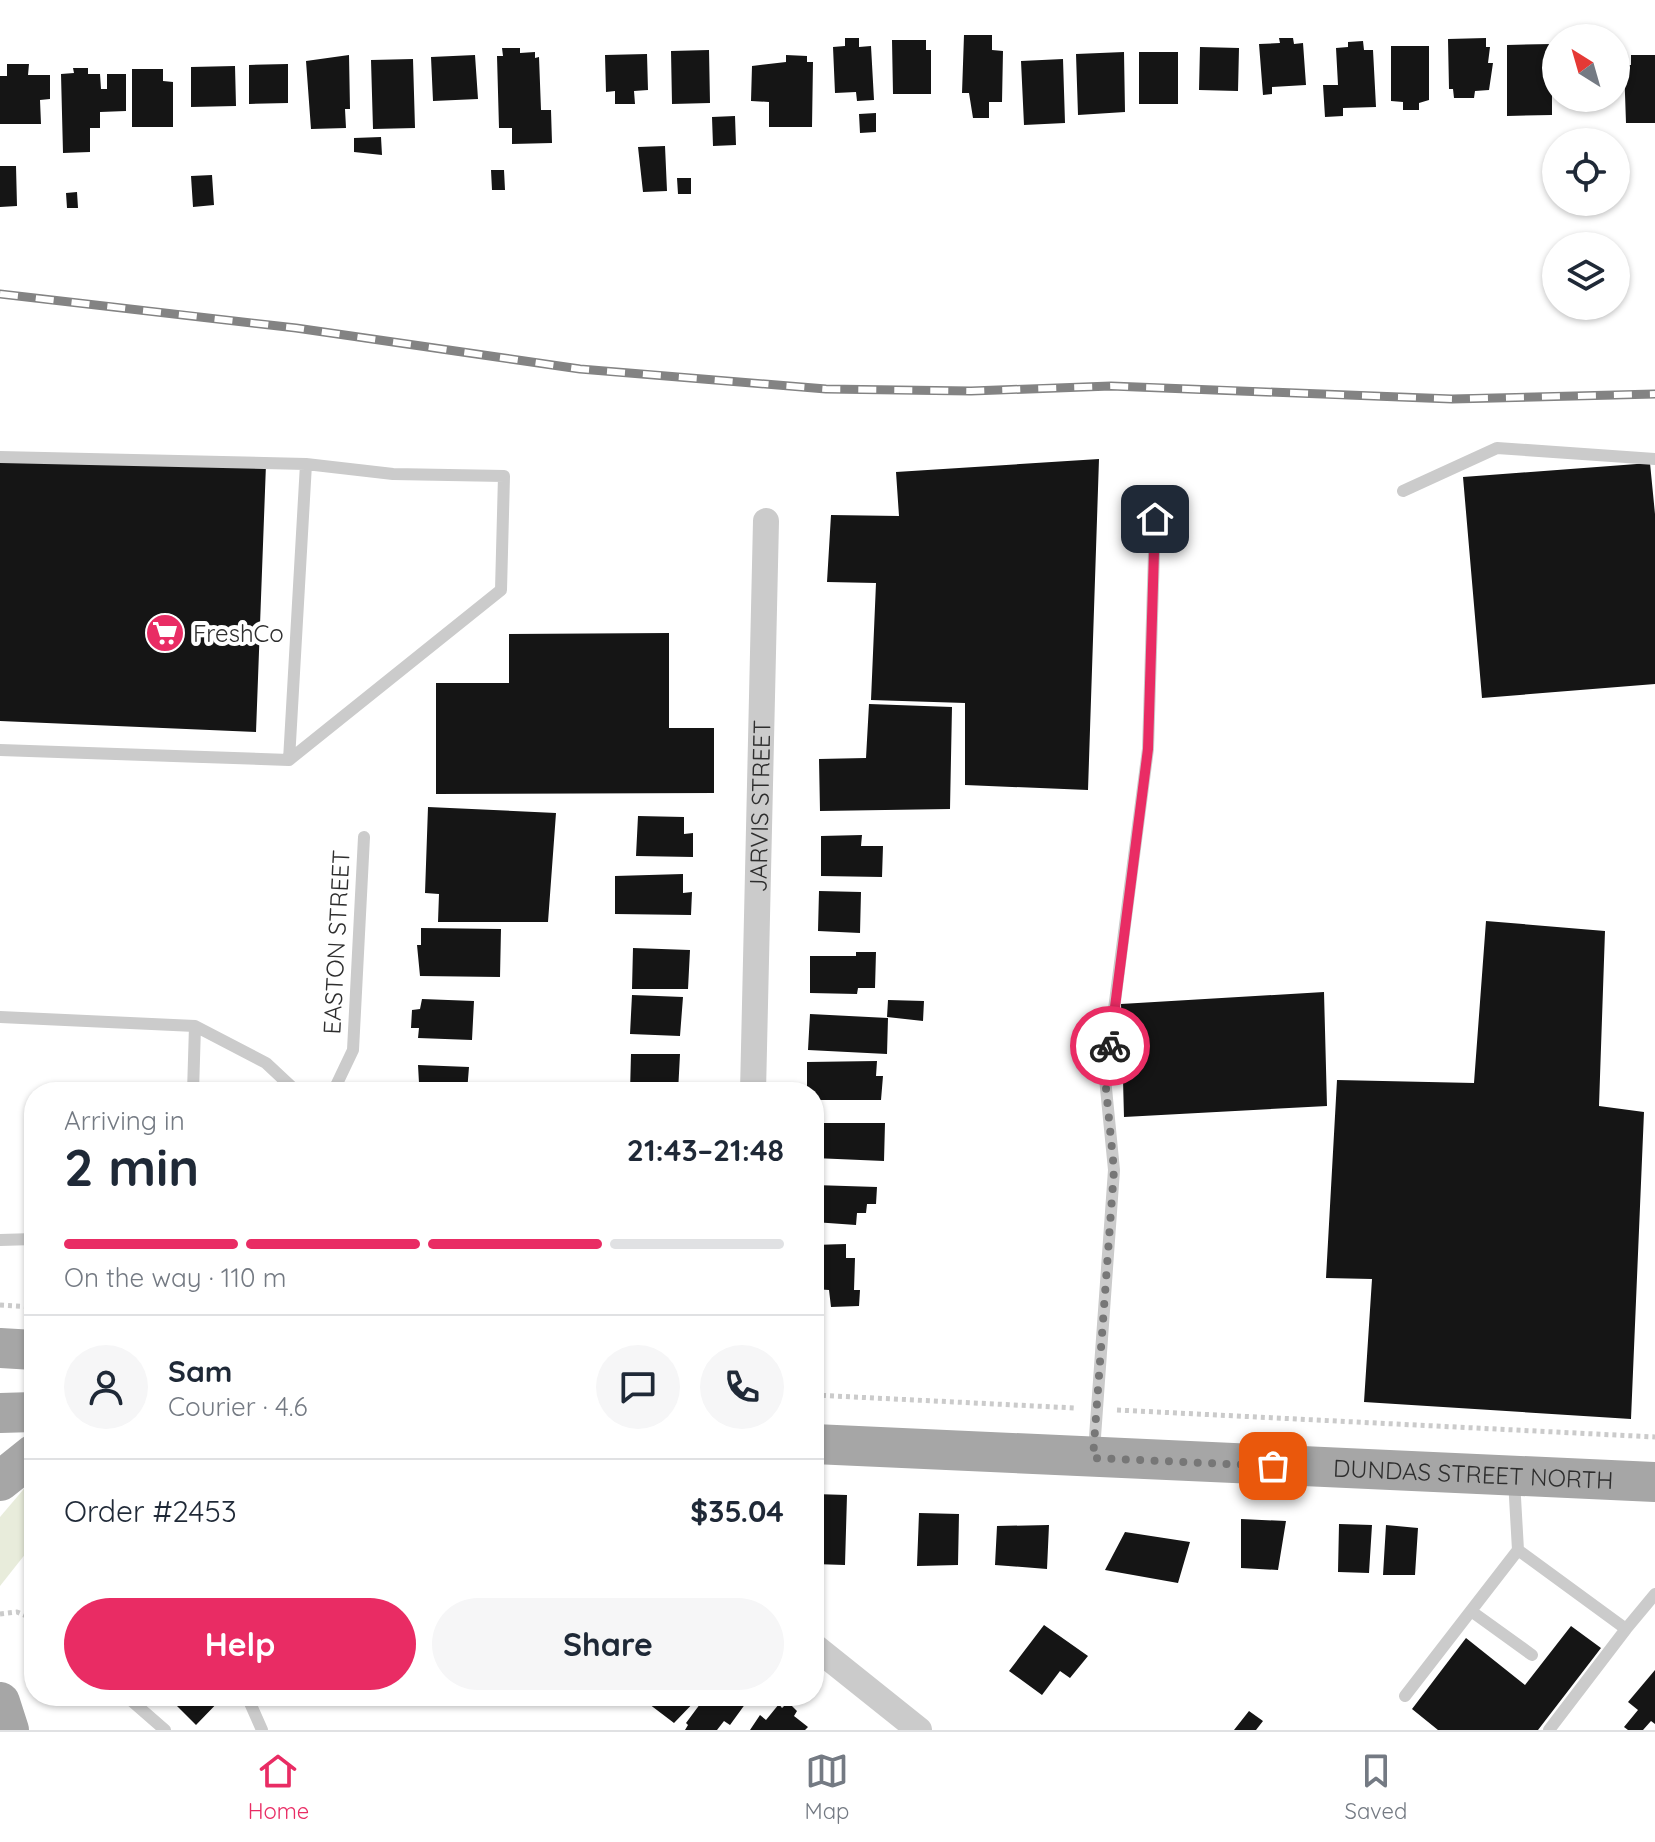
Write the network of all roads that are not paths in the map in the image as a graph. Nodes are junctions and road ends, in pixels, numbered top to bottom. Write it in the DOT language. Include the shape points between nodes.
graph roads {
  1 [pos="0,457"];
  2 [pos="1655,459"];
  3 [pos="306,464"];
  4 [pos="1403,491"];
  5 [pos="1155,519"];
  6 [pos="766,521"];
  7 [pos="0,750"];
  8 [pos="289,760"];
  9 [pos="364,837"];
  10 [pos="0,1017"];
  11 [pos="195,1026"];
  12 [pos="193,1082"];
  13 [pos="286,1082"];
  14 [pos="338,1082"];
  15 [pos="753,1082"];
  16 [pos="24,1239"];
  17 [pos="0,1240"];
  18 [pos="0,1348"];
  19 [pos="24,1349"];
  20 [pos="24,1412"];
  21 [pos="0,1413"];
  22 [pos="824,1445"];
  23 [pos="1093,1458"];
  24 [pos="24,1462"];
  25 [pos="1514,1477"];
  26 [pos="0,1481"];
  27 [pos="1655,1482"];
  28 [pos="1518,1550"];
  29 [pos="1655,1594"];
  30 [pos="1471,1611"];
  31 [pos="1626,1629"];
  32 [pos="824,1654"];
  33 [pos="1532,1655"];
  34 [pos="1405,1696"];
  35 [pos="0,1702"];
  36 [pos="137,1706"];
  37 [pos="251,1706"];
  38 [pos="9,1730"];
  39 [pos="165,1730"];
  40 [pos="262,1730"];
  41 [pos="919,1730"];
  42 [pos="1549,1730"];
  1 -- 3 [label="lane"];
  2 -- 4 [label="lane" via="1497,448"];
  3 -- 8 [label="lane"];
  3 -- 8 [label="lane" via="393,474 504,476 501,590"];
  5 -- 23 [label="lane" via="1148,749 1105,1078 1114,1170"];
  6 -- 15 [label="street, JARVIS STREET"];
  7 -- 8 [label="lane"];
  9 -- 14 [label="lane, EASTON STREET" via="353,1050"];
  10 -- 11 [label="lane"];
  11 -- 12 [label="lane"];
  11 -- 13 [label="lane" via="266,1063"];
  16 -- 17 [label="lane"];
  18 -- 19 [label="main road"];
  20 -- 21 [label="main road"];
  22 -- 23 [label="main road, DUNDAS STREET NORTH"];
  23 -- 25 [label="main road, DUNDAS STREET NORTH"];
  24 -- 26 [label="main road"];
  25 -- 27 [label="main road, DUNDAS STREET NORTH"];
  25 -- 28 [label="lane"];
  28 -- 30 [label="lane"];
  28 -- 31 [label="lane"];
  29 -- 31 [label="lane"];
  30 -- 33 [label="lane"];
  30 -- 34 [label="lane"];
  31 -- 42 [label="lane"];
  32 -- 41 [label="street"];
  35 -- 38 [label="main road"];
  36 -- 39 [label="lane"];
  37 -- 40 [label="lane"];
}
